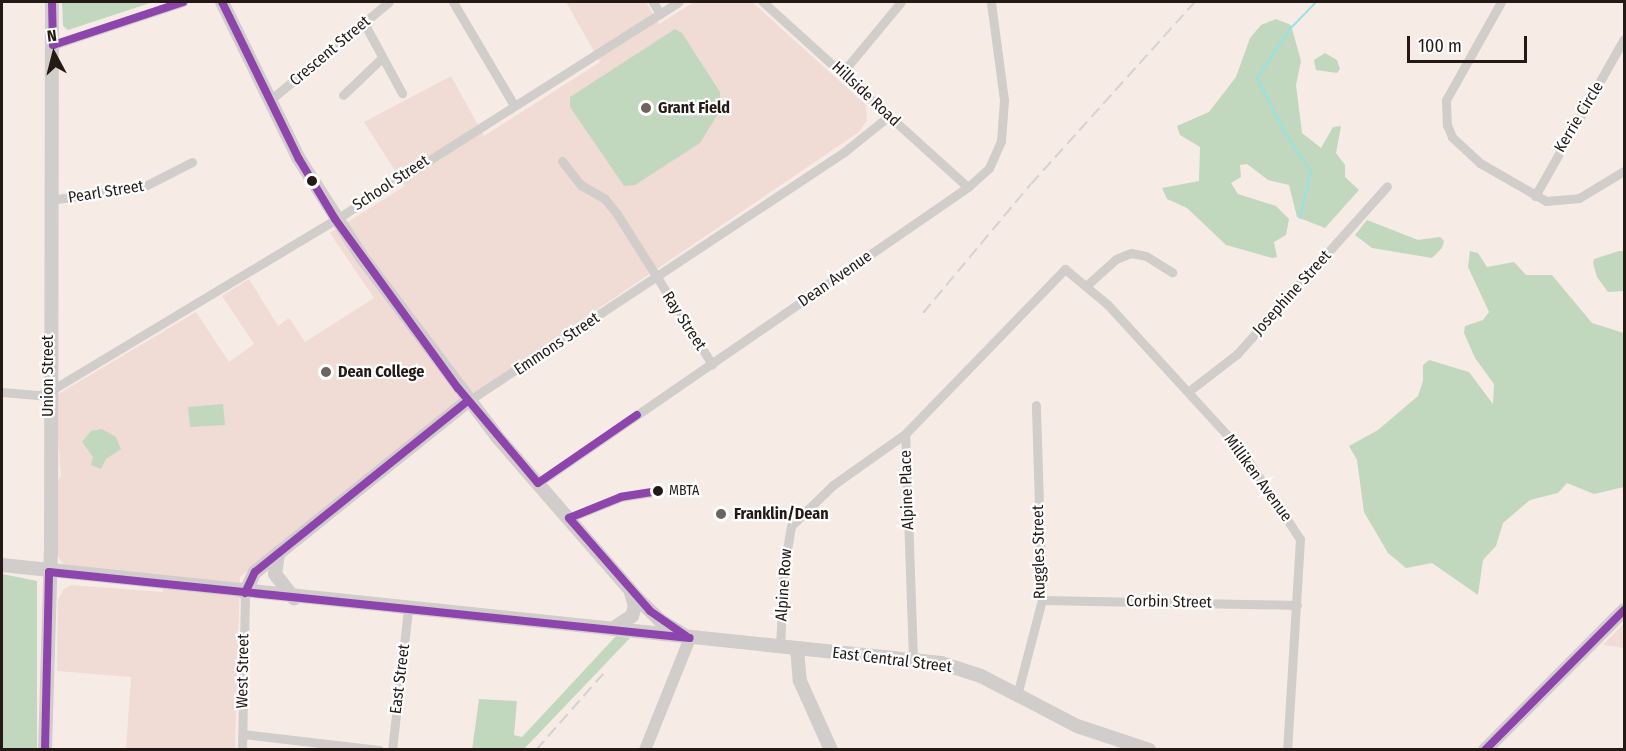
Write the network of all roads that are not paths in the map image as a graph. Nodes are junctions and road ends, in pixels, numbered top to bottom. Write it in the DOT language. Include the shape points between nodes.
graph roads {
  1 [pos="52,2"];
  2 [pos="183,2"];
  3 [pos="222,2"];
  4 [pos="389,2"];
  5 [pos="453,2"];
  6 [pos="653,2"];
  7 [pos="679,2"];
  8 [pos="763,2"];
  9 [pos="901,2"];
  10 [pos="991,2"];
  11 [pos="1501,2"];
  12 [pos="660,14"];
  13 [pos="364,23"];
  14 [pos="1624,39"];
  15 [pos="53,45"];
  16 [pos="382,58"];
  17 [pos="842,73"];
  18 [pos="402,93"];
  19 [pos="344,95"];
  20 [pos="270,100"];
  21 [pos="514,105"];
  22 [pos="889,116"];
  23 [pos="562,161"];
  24 [pos="192,162"];
  25 [pos="1624,171"];
  26 [pos="1387,186"];
  27 [pos="968,187"];
  28 [pos="1535,196"];
  29 [pos="50,200"];
  30 [pos="335,219"];
  31 [pos="1172,272"];
  32 [pos="655,278"];
  33 [pos="1086,286"];
  34 [pos="983,351"];
  35 [pos="712,364"];
  36 [pos="1190,391"];
  37 [pos="2,392"];
  38 [pos="48,392"];
  39 [pos="468,401"];
  40 [pos="1036,405"];
  41 [pos="905,434"];
  42 [pos="538,483"];
  43 [pos="658,491"];
  44 [pos="569,518"];
  45 [pos="278,553"];
  46 [pos="2,565"];
  47 [pos="49,573"];
  48 [pos="629,588"];
  49 [pos="245,593"];
  50 [pos="294,598"];
  51 [pos="1042,600"];
  52 [pos="1297,605"];
  53 [pos="408,609"];
  54 [pos="1624,610"];
  55 [pos="612,628"];
  56 [pos="690,638"];
  57 [pos="780,647"];
  58 [pos="797,649"];
  59 [pos="913,659"];
  60 [pos="1017,695"];
  61 [pos="243,734"];
  62 [pos="1486,749"];
  63 [pos="45,750"];
  64 [pos="242,750"];
  65 [pos="379,750"];
  66 [pos="392,750"];
  67 [pos="645,750"];
  68 [pos="831,750"];
  69 [pos="1149,750"];
  70 [pos="1287,750"];
  1 -- 15 [label="main road, Union Street"];
  2 -- 15 [label="street"];
  3 -- 20 [label="main road"];
  4 -- 13 [label="street, Crescent Street"];
  5 -- 21 [label="street"];
  6 -- 12 [label="street"];
  7 -- 12 [label="street, School Street"];
  8 -- 17 [label="street, Hillside Road"];
  9 -- 17 [label="street"];
  10 -- 27 [label="street, Dean Avenue" via="1004,100 1003,125 989,168"];
  11 -- 28 [label="street" via="1451,86 1446,118 1452,137 1464,150"];
  12 -- 21 [label="street, School Street"];
  13 -- 16 [label="street"];
  13 -- 20 [label="street, Crescent Street"];
  14 -- 28 [label="street, Kerrie Circle"];
  15 -- 29 [label="main road, Union Street"];
  16 -- 18 [label="street"];
  16 -- 19 [label="street"];
  17 -- 22 [label="street, Hillside Road"];
  20 -- 30 [label="main road"];
  21 -- 30 [label="street, School Street"];
  22 -- 27 [label="street, Hillside Road"];
  22 -- 32 [label="street, Emmons Street" via="844,153"];
  23 -- 32 [label="street, Ray Street" via="581,185 617,214"];
  24 -- 29 [label="street, Pearl Street" via="143,187"];
  25 -- 28 [label="street" via="1572,200 1556,202"];
  26 -- 36 [label="street, Josephine Street" via="1237,354"];
  27 -- 35 [label="street, Dean Avenue"];
  29 -- 38 [label="main road, Union Street"];
  30 -- 38 [label="street, School Street"];
  30 -- 39 [label="main road"];
  31 -- 33 [label="street" via="1146,256 1131,253 1116,259"];
  32 -- 35 [label="street, Ray Street"];
  32 -- 39 [label="street, Emmons Street"];
  33 -- 34 [label="street, Milliken Avenue" via="1065,269"];
  33 -- 36 [label="street, Milliken Avenue"];
  34 -- 41 [label="street, Alpine Place"];
  35 -- 42 [label="street, Dean Avenue"];
  36 -- 52 [label="street, Milliken Avenue" via="1259,473 1300,539"];
  37 -- 38 [label="street"];
  38 -- 47 [label="main road, Union Street"];
  39 -- 42 [label="main road"];
  39 -- 45 [label="main road, Emmons Street"];
  40 -- 51 [label="street, Ruggles Street"];
  41 -- 57 [label="street, Alpine Row" via="833,485 791,526 784,568"];
  41 -- 59 [label="street, Alpine Place"];
  42 -- 44 [label="main road"];
  43 -- 44 [label="street" via="621,497"];
  44 -- 48 [label="main road"];
  45 -- 49 [label="main road, Emmons Street" via="251,576"];
  45 -- 50 [label="main road" via="275,574"];
  46 -- 47 [label="main road, East Central Street"];
  47 -- 49 [label="main road, East Central Street"];
  47 -- 63 [label="main road, Union Street"];
  48 -- 55 [label="main road" via="634,612 627,622"];
  48 -- 56 [label="main road" via="661,621"];
  49 -- 50 [label="main road, East Central Street"];
  49 -- 61 [label="street, West Street"];
  50 -- 53 [label="main road, East Central Street"];
  51 -- 52 [label="street, Corbin Street"];
  51 -- 60 [label="street, Ruggles Street"];
  52 -- 70 [label="street, Milliken Avenue"];
  53 -- 55 [label="main road, East Central Street"];
  53 -- 66 [label="street, East Street"];
  54 -- 62 [label="main road"];
  55 -- 56 [label="main road, East Central Street"];
  56 -- 57 [label="main road, East Central Street"];
  56 -- 67 [label="street"];
  57 -- 58 [label="main road, East Central Street"];
  58 -- 59 [label="main road, East Central Street"];
  58 -- 68 [label="main road" via="800,681"];
  59 -- 60 [label="main road, East Central Street" via="962,669"];
  60 -- 69 [label="main road, East Central Street" via="1077,726"];
  61 -- 64 [label="street, West Street"];
  61 -- 65 [label="street"];
}
